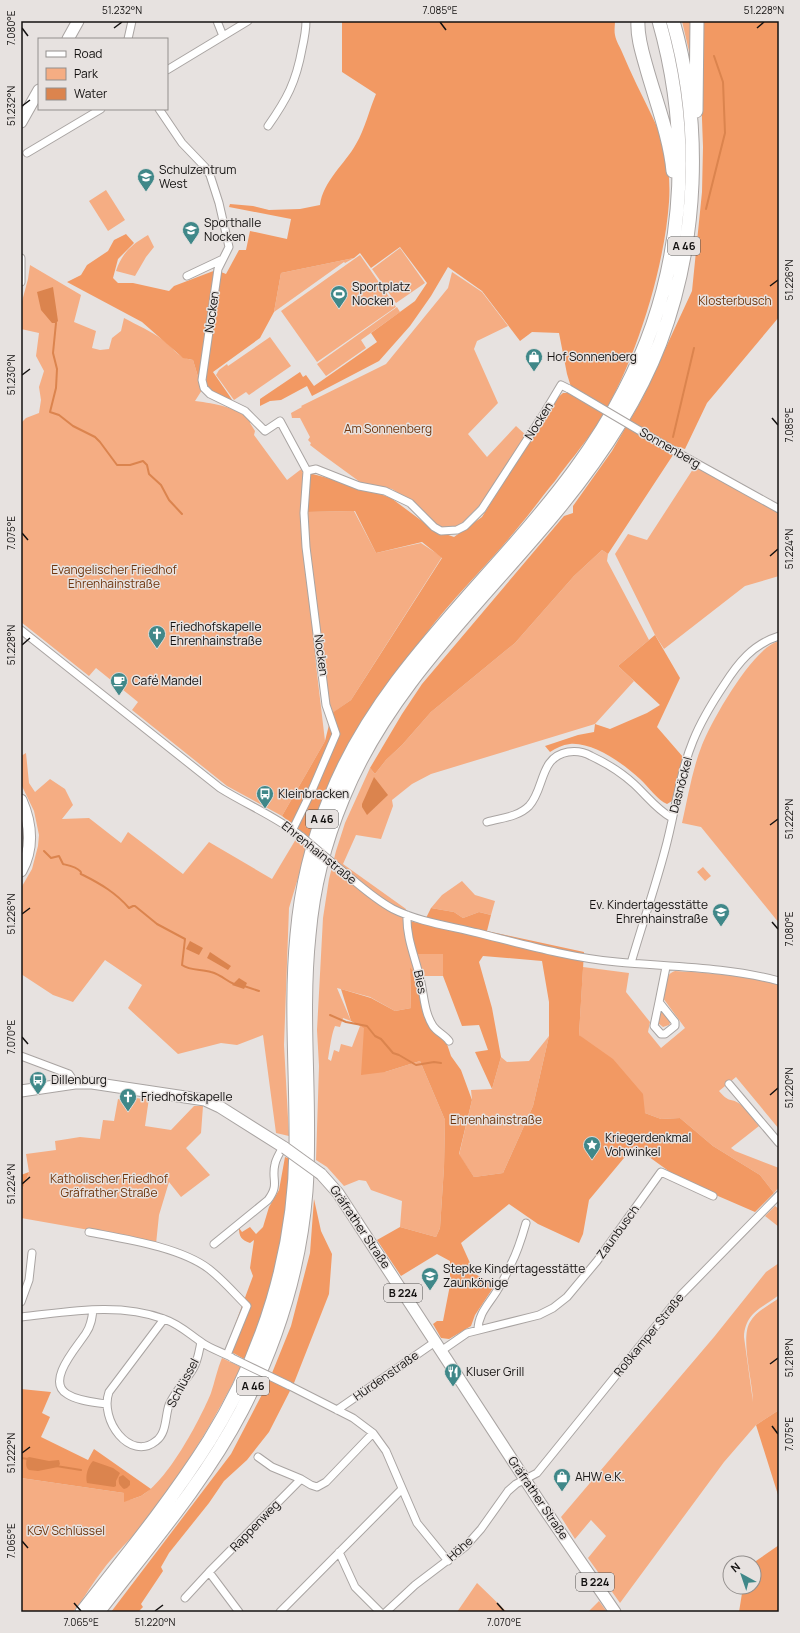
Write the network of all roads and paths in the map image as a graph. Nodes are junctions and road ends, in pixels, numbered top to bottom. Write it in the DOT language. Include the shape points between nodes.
graph roads {
  1 [pos="78,21"];
  2 [pos="132,21"];
  3 [pos="217,21"];
  4 [pos="248,21"];
  5 [pos="306,21"];
  6 [pos="659,21"];
  7 [pos="673,21"];
  8 [pos="697,21"];
  9 [pos="638,23"];
  10 [pos="223,36"];
  11 [pos="69,38"];
  12 [pos="128,38"];
  13 [pos="168,69"];
  14 [pos="38,92"];
  15 [pos="98,110"];
  16 [pos="160,110"];
  17 [pos="21,122"];
  18 [pos="268,126"];
  19 [pos="692,142"];
  20 [pos="27,153"];
  21 [pos="678,206"];
  22 [pos="21,258"];
  23 [pos="223,259"];
  24 [pos="187,276"];
  25 [pos="21,282"];
  26 [pos="561,384"];
  27 [pos="307,471"];
  28 [pos="779,509"];
  29 [pos="21,630"];
  30 [pos="779,636"];
  31 [pos="21,800"];
  32 [pos="672,818"];
  33 [pos="487,822"];
  34 [pos="25,824"];
  35 [pos="292,829"];
  36 [pos="21,871"];
  37 [pos="407,915"];
  38 [pos="631,963"];
  39 [pos="666,966"];
  40 [pos="779,981"];
  41 [pos="659,1002"];
  42 [pos="449,1041"];
  43 [pos="21,1056"];
  44 [pos="75,1083"];
  45 [pos="729,1084"];
  46 [pos="21,1091"];
  47 [pos="779,1143"];
  48 [pos="284,1148"];
  49 [pos="779,1195"];
  50 [pos="713,1196"];
  51 [pos="526,1223"];
  52 [pos="89,1232"];
  53 [pos="214,1244"];
  54 [pos="32,1253"];
  55 [pos="21,1302"];
  56 [pos="93,1310"];
  57 [pos="21,1317"];
  58 [pos="164,1318"];
  59 [pos="478,1330"];
  60 [pos="201,1342"];
  61 [pos="438,1347"];
  62 [pos="230,1356"];
  63 [pos="106,1404"];
  64 [pos="337,1410"];
  65 [pos="372,1434"];
  66 [pos="258,1457"];
  67 [pos="301,1479"];
  68 [pos="526,1480"];
  69 [pos="402,1490"];
  70 [pos="339,1552"];
  71 [pos="448,1561"];
  72 [pos="210,1572"];
  73 [pos="185,1598"];
  74 [pos="82,1612"];
  75 [pos="98,1612"];
  76 [pos="239,1612"];
  77 [pos="280,1612"];
  78 [pos="380,1612"];
  79 [pos="386,1612"];
  80 [pos="615,1612"];
  1 -- 11 [label="main road"];
  2 -- 12 [label="street"];
  3 -- 10 [label="street"];
  4 -- 10 [label="street"];
  5 -- 18 [label="street" via="295,79 282,106"];
  6 -- 21 [label="highway, A 46" via="672,74 677,109 680,178"];
  7 -- 19 [label="highway, A 46" via="689,104"];
  8 -- 19 [label="highway" via="697,104"];
  9 -- 21 [label="highway" via="642,54 670,152"];
  10 -- 13 [label="street"];
  14 -- 17 [label="main road"];
  15 -- 20 [label="street"];
  16 -- 23 [label="street, Nocken" via="182,144 205,167 210,176 229,247"];
  19 -- 75 [label="highway, A 46" via="690,214 681,266 658,346 628,408 588,470 559,508 416,675 367,748 342,800 322,862 308,937 306,1187 295,1268 285,1303 274,1338 256,1380 222,1444 173,1515"];
  21 -- 74 [label="highway, A 46" via="671,258 660,302 638,363 614,411 557,493 405,670 356,743 330,796 318,829 301,897 294,977 294,1190 290,1229 273,1300 262,1336 246,1374 210,1440 163,1508"];
  22 -- 25 [label="street"];
  23 -- 24 [label="street"];
  23 -- 27 [label="street, Nocken" via="218,270 202,380 204,388 210,394 245,412 265,431 280,421"];
  26 -- 27 [label="street, Nocken" via="482,509 466,526 457,530 441,531 410,503 385,491 359,486 316,469"];
  26 -- 28 [label="street, Sonnenberg, bridge"];
  27 -- 35 [label="street, Nocken" via="304,512 306,547 326,705 336,734"];
  29 -- 35 [label="street, Ehrenhainstraße" via="220,788"];
  30 -- 32 [label="street, Dasnöckel" via="770,638 748,653 712,704 691,746"];
  31 -- 34 [label="main road" via="27,813"];
  32 -- 33 [label="street" via="662,813 618,772 591,755 573,751 562,753 550,762 533,801 524,810"];
  32 -- 38 [label="street, Dasnöckel"];
  34 -- 36 [label="main road" via="29,849"];
  35 -- 37 [label="street, Ehrenhainstraße, bridge" via="378,900"];
  37 -- 38 [label="street, Ehrenhainstraße" via="535,947"];
  37 -- 42 [label="street, Bies" via="409,939 421,980 425,1005 433,1027"];
  38 -- 39 [label="street, Ehrenhainstraße"];
  39 -- 40 [label="street, Ehrenhainstraße" via="742,972"];
  39 -- 41 [label="street"];
  43 -- 44 [label="street" via="69,1074"];
  44 -- 46 [label="main road, Gräfrather Straße / B 224"];
  44 -- 48 [label="main road, Gräfrather Straße / B 224" via="92,1082 205,1100"];
  45 -- 47 [label="street"];
  48 -- 53 [label="street" via="275,1165 274,1193"];
  48 -- 61 [label="main road, Gräfrather Straße / B 224, bridge" via="321,1174 338,1193"];
  49 -- 68 [label="street, Roßkamper Straße" via="681,1295 541,1468"];
  50 -- 59 [label="street, Zaunbusch" via="661,1172 597,1261 567,1297 554,1308 539,1315"];
  51 -- 59 [label="street" via="512,1264 480,1315"];
  52 -- 62 [label="street" via="169,1250 209,1269 247,1306"];
  54 -- 55 [label="street" via="29,1280"];
  56 -- 57 [label="street, Schlüssel"];
  56 -- 58 [label="street, Schlüssel" via="118,1309"];
  56 -- 63 [label="street" via="89,1327 70,1354 60,1383 67,1394"];
  58 -- 60 [label="street, Schlüssel"];
  58 -- 63 [label="street" via="109,1392"];
  59 -- 61 [label="street, Zaunbusch"];
  60 -- 62 [label="street, Schlüssel"];
  60 -- 63 [label="street, Schlüssel" via="194,1367 172,1398 163,1433 155,1443 142,1447 135,1446 123,1438 111,1425"];
  61 -- 64 [label="street, Hürdenstraße"];
  61 -- 68 [label="main road, Gräfrather Straße / B 224"];
  62 -- 64 [label="street, Schlüssel, bridge"];
  64 -- 65 [label="street, Schlüssel"];
  65 -- 67 [label="street" via="326,1482 317,1487"];
  65 -- 69 [label="street, Schlüssel" via="386,1451"];
  66 -- 67 [label="street" via="272,1467"];
  67 -- 72 [label="street, Rappenweg"];
  68 -- 71 [label="street, Höhe" via="508,1491 473,1538"];
  68 -- 80 [label="main road, Gräfrather Straße / B 224"];
  69 -- 70 [label="street"];
  69 -- 71 [label="street, Schlüssel" via="417,1523"];
  70 -- 77 [label="street"];
  70 -- 78 [label="street" via="355,1587"];
  71 -- 79 [label="street, Höhe"];
  72 -- 73 [label="street, Rappenweg"];
  72 -- 76 [label="street"];
}
